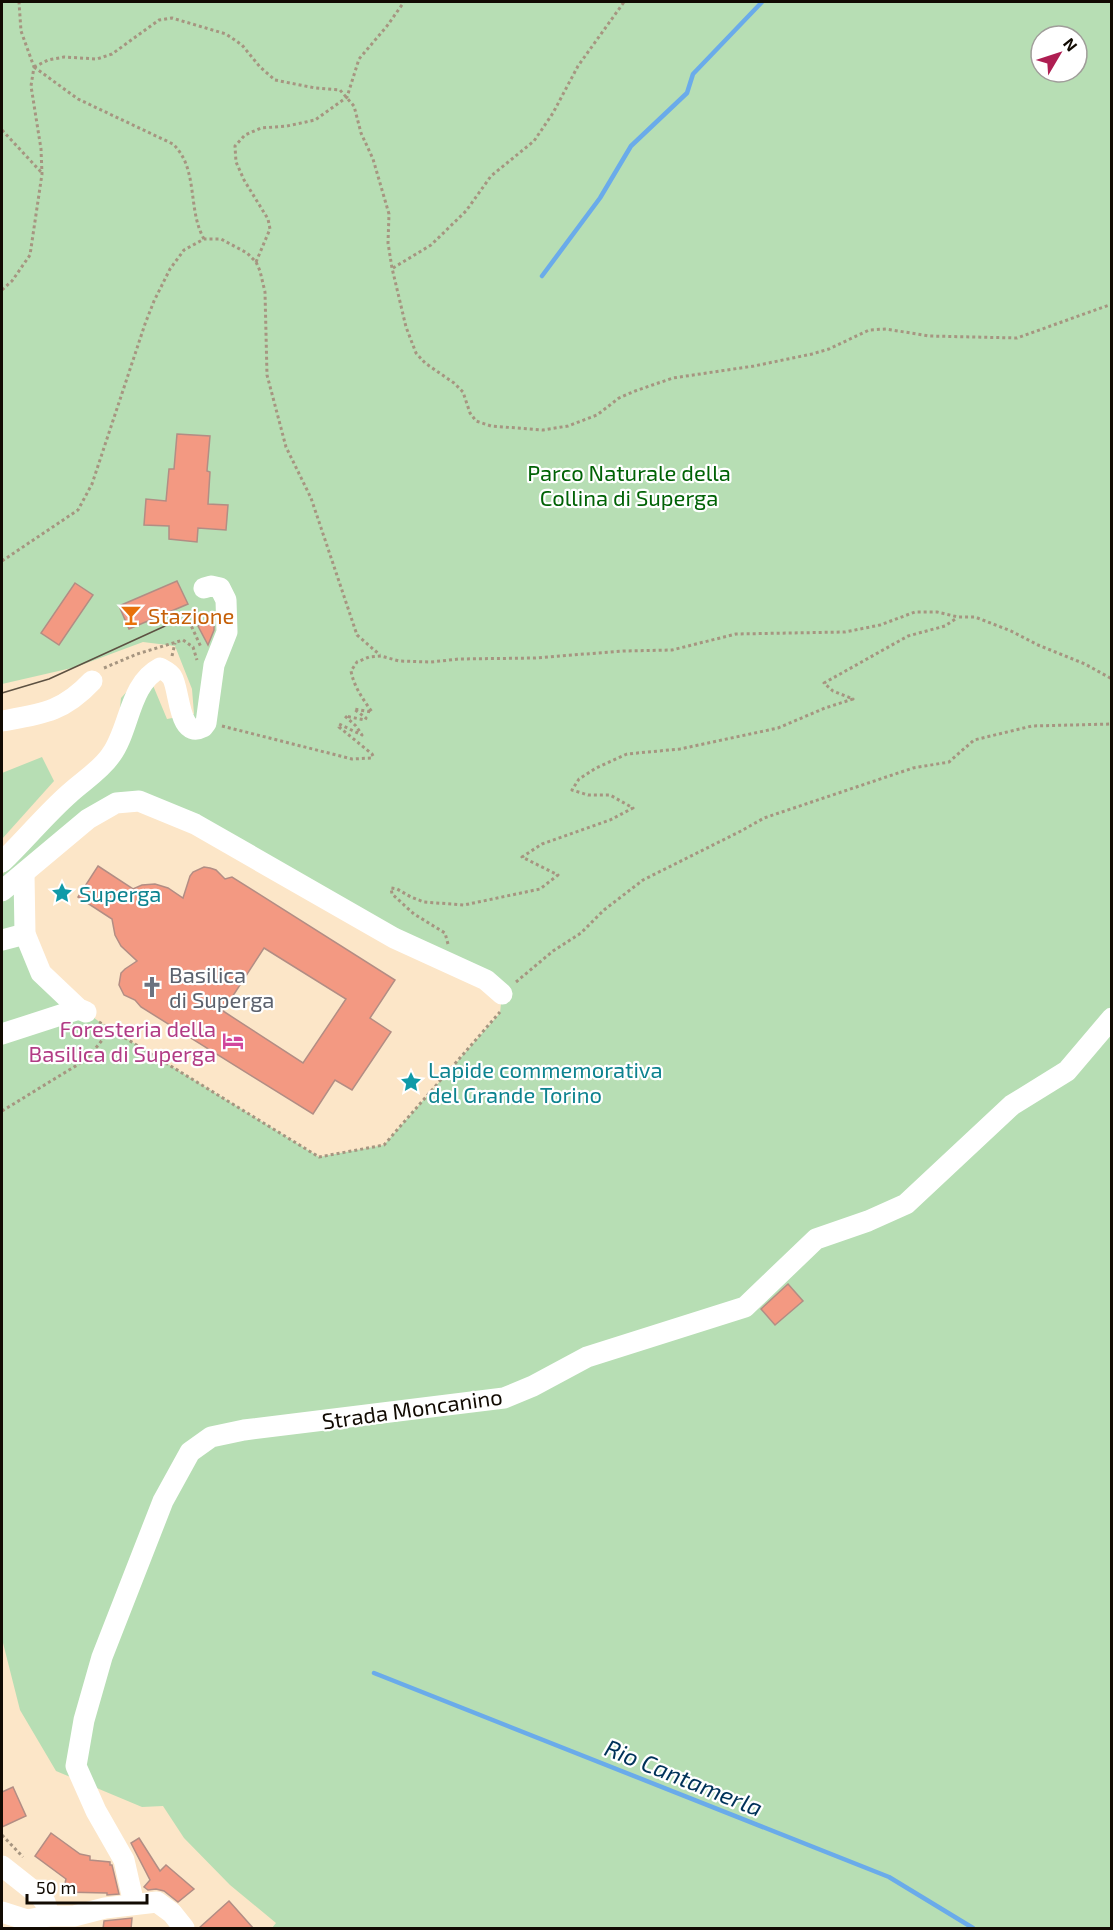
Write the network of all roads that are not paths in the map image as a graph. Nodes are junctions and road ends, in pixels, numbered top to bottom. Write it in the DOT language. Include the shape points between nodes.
graph roads {
  1 [pos="204,588"];
  2 [pos="92,681"];
  3 [pos="2,721"];
  4 [pos="2,862"];
  5 [pos="24,874"];
  6 [pos="2,891"];
  7 [pos="25,934"];
  8 [pos="2,940"];
  9 [pos="502,994"];
  10 [pos="1112,1018"];
  11 [pos="2,1034"];
  12 [pos="2,1866"];
  13 [pos="134,1904"];
  14 [pos="2,1912"];
  15 [pos="48,1916"];
  16 [pos="184,1929"];
  1 -- 4 [label="street" via="220,588 226,600 228,632 214,665 206,723 200,729 189,727 184,721 174,678 160,668 153,672 143,683 111,755"];
  2 -- 3 [label="street" via="58,709"];
  5 -- 6 [label="street"];
  5 -- 7 [label="street"];
  5 -- 9 [label="street" via="88,819 116,803 139,801 195,824 394,938 486,980"];
  7 -- 8 [label="street"];
  7 -- 11 [label="street" via="41,973 89,1015"];
  10 -- 13 [label="street, Strada Moncanino" via="1067,1071 1012,1105 906,1204 816,1239 745,1307 587,1357 504,1398 244,1430 212,1437 190,1452 163,1501 102,1657 76,1766 124,1860"];
  12 -- 15 [label="street" via="40,1896"];
  13 -- 15 [label="street" via="74,1916"];
  13 -- 16 [label="street" via="157,1902"];
  14 -- 15 [label="street" via="27,1920"];
}
